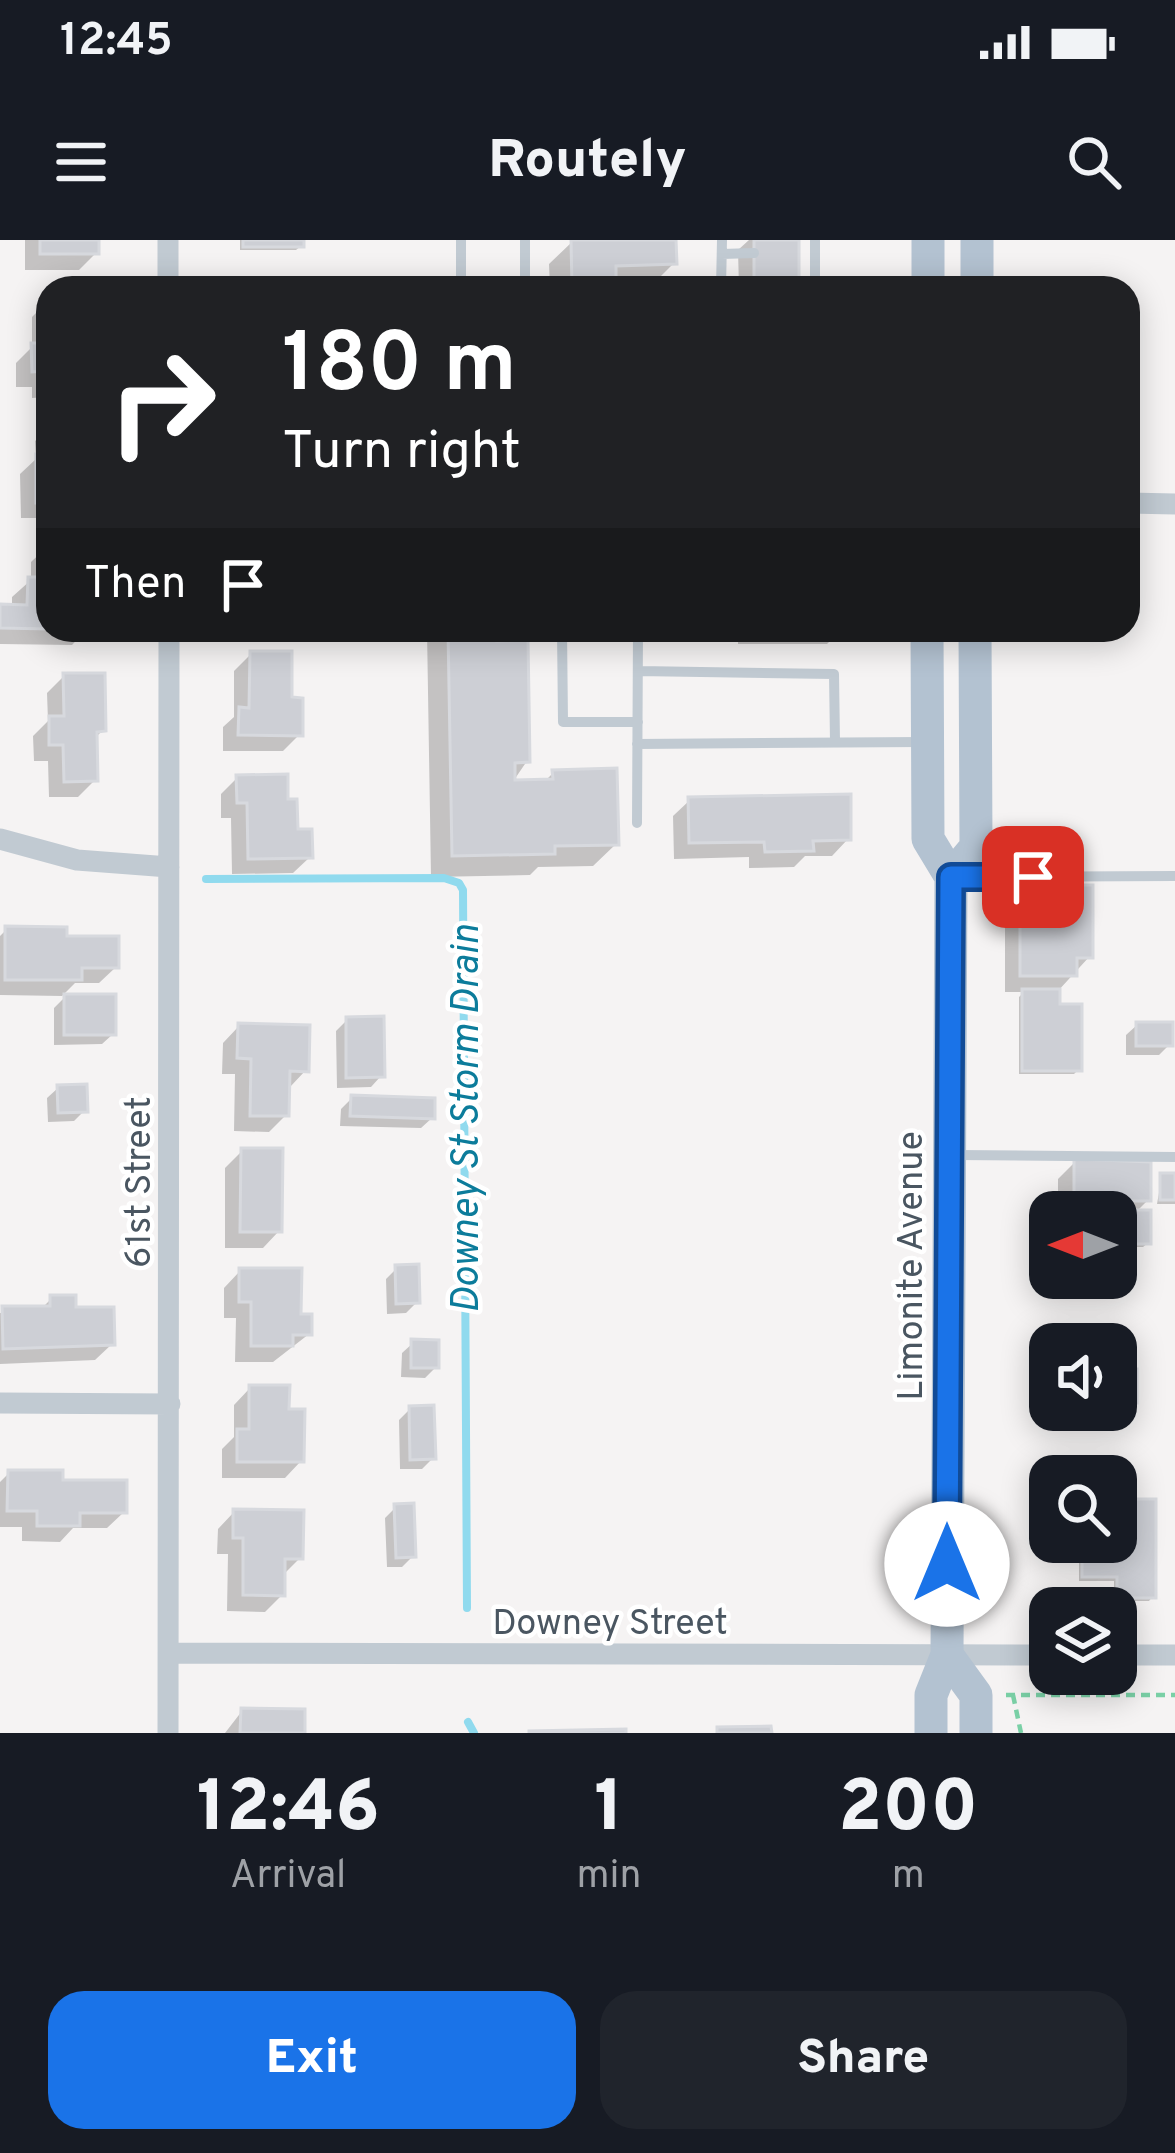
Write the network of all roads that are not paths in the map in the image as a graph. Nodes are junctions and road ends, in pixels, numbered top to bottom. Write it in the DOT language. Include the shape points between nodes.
graph roads {
  1 [pos="168,240"];
  2 [pos="461,240"];
  3 [pos="525,240"];
  4 [pos="722,240"];
  5 [pos="928,240"];
  6 [pos="977,240"];
  7 [pos="815,247"];
  8 [pos="754,253"];
  9 [pos="799,253"];
  10 [pos="722,254"];
  11 [pos="168,276"];
  12 [pos="461,276"];
  13 [pos="525,276"];
  14 [pos="721,276"];
  15 [pos="928,276"];
  16 [pos="977,276"];
  17 [pos="1140,503"];
  18 [pos="1175,504"];
  19 [pos="169,642"];
  20 [pos="562,642"];
  21 [pos="638,642"];
  22 [pos="927,642"];
  23 [pos="975,642"];
  24 [pos="638,671"];
  25 [pos="638,722"];
  26 [pos="836,742"];
  27 [pos="926,742"];
  28 [pos="637,744"];
  29 [pos="637,823"];
  30 [pos="0,839"];
  31 [pos="170,867"];
  32 [pos="1175,876"];
  33 [pos="951,877"];
  34 [pos="949,1155"];
  35 [pos="1175,1157"];
  36 [pos="0,1403"];
  37 [pos="170,1404"];
  38 [pos="169,1653"];
  39 [pos="947,1654"];
  40 [pos="1029,1654"];
  41 [pos="1137,1654"];
  42 [pos="1175,1654"];
  43 [pos="168,1733"];
  44 [pos="931,1733"];
  45 [pos="976,1733"];
  1 -- 11 [label="street"];
  2 -- 12 [label="lane"];
  3 -- 13 [label="lane"];
  4 -- 10 [label="lane"];
  5 -- 15 [label="main road"];
  6 -- 16 [label="main road"];
  7 -- 9 [label="lane"];
  8 -- 10 [label="lane"];
  10 -- 14 [label="lane"];
  17 -- 18 [label="street"];
  19 -- 31 [label="street, 61st Street"];
  20 -- 25 [label="lane" via="563,722"];
  21 -- 24 [label="lane"];
  22 -- 27 [label="main road, Limonite Avenue"];
  23 -- 33 [label="main road, Limonite Avenue" via="976,848"];
  24 -- 25 [label="lane"];
  24 -- 26 [label="lane" via="834,674"];
  25 -- 28 [label="lane"];
  26 -- 27 [label="lane"];
  26 -- 28 [label="lane"];
  27 -- 33 [label="main road, Limonite Avenue" via="928,839"];
  28 -- 29 [label="lane"];
  30 -- 31 [label="street" via="77,860"];
  31 -- 37 [label="street, 61st Street"];
  32 -- 33 [label="lane"];
  33 -- 34 [label="main road, Limonite Avenue"];
  34 -- 35 [label="lane"];
  34 -- 39 [label="main road, Limonite Avenue"];
  36 -- 37 [label="street"];
  37 -- 38 [label="street, 61st Street"];
  38 -- 39 [label="street, Downey Street"];
  38 -- 43 [label="street, 61st Street"];
  39 -- 40 [label="street, Downey Street"];
  39 -- 44 [label="main road, Limonite Avenue" via="932,1695"];
  39 -- 45 [label="main road" via="976,1695"];
  41 -- 42 [label="street"];
}
